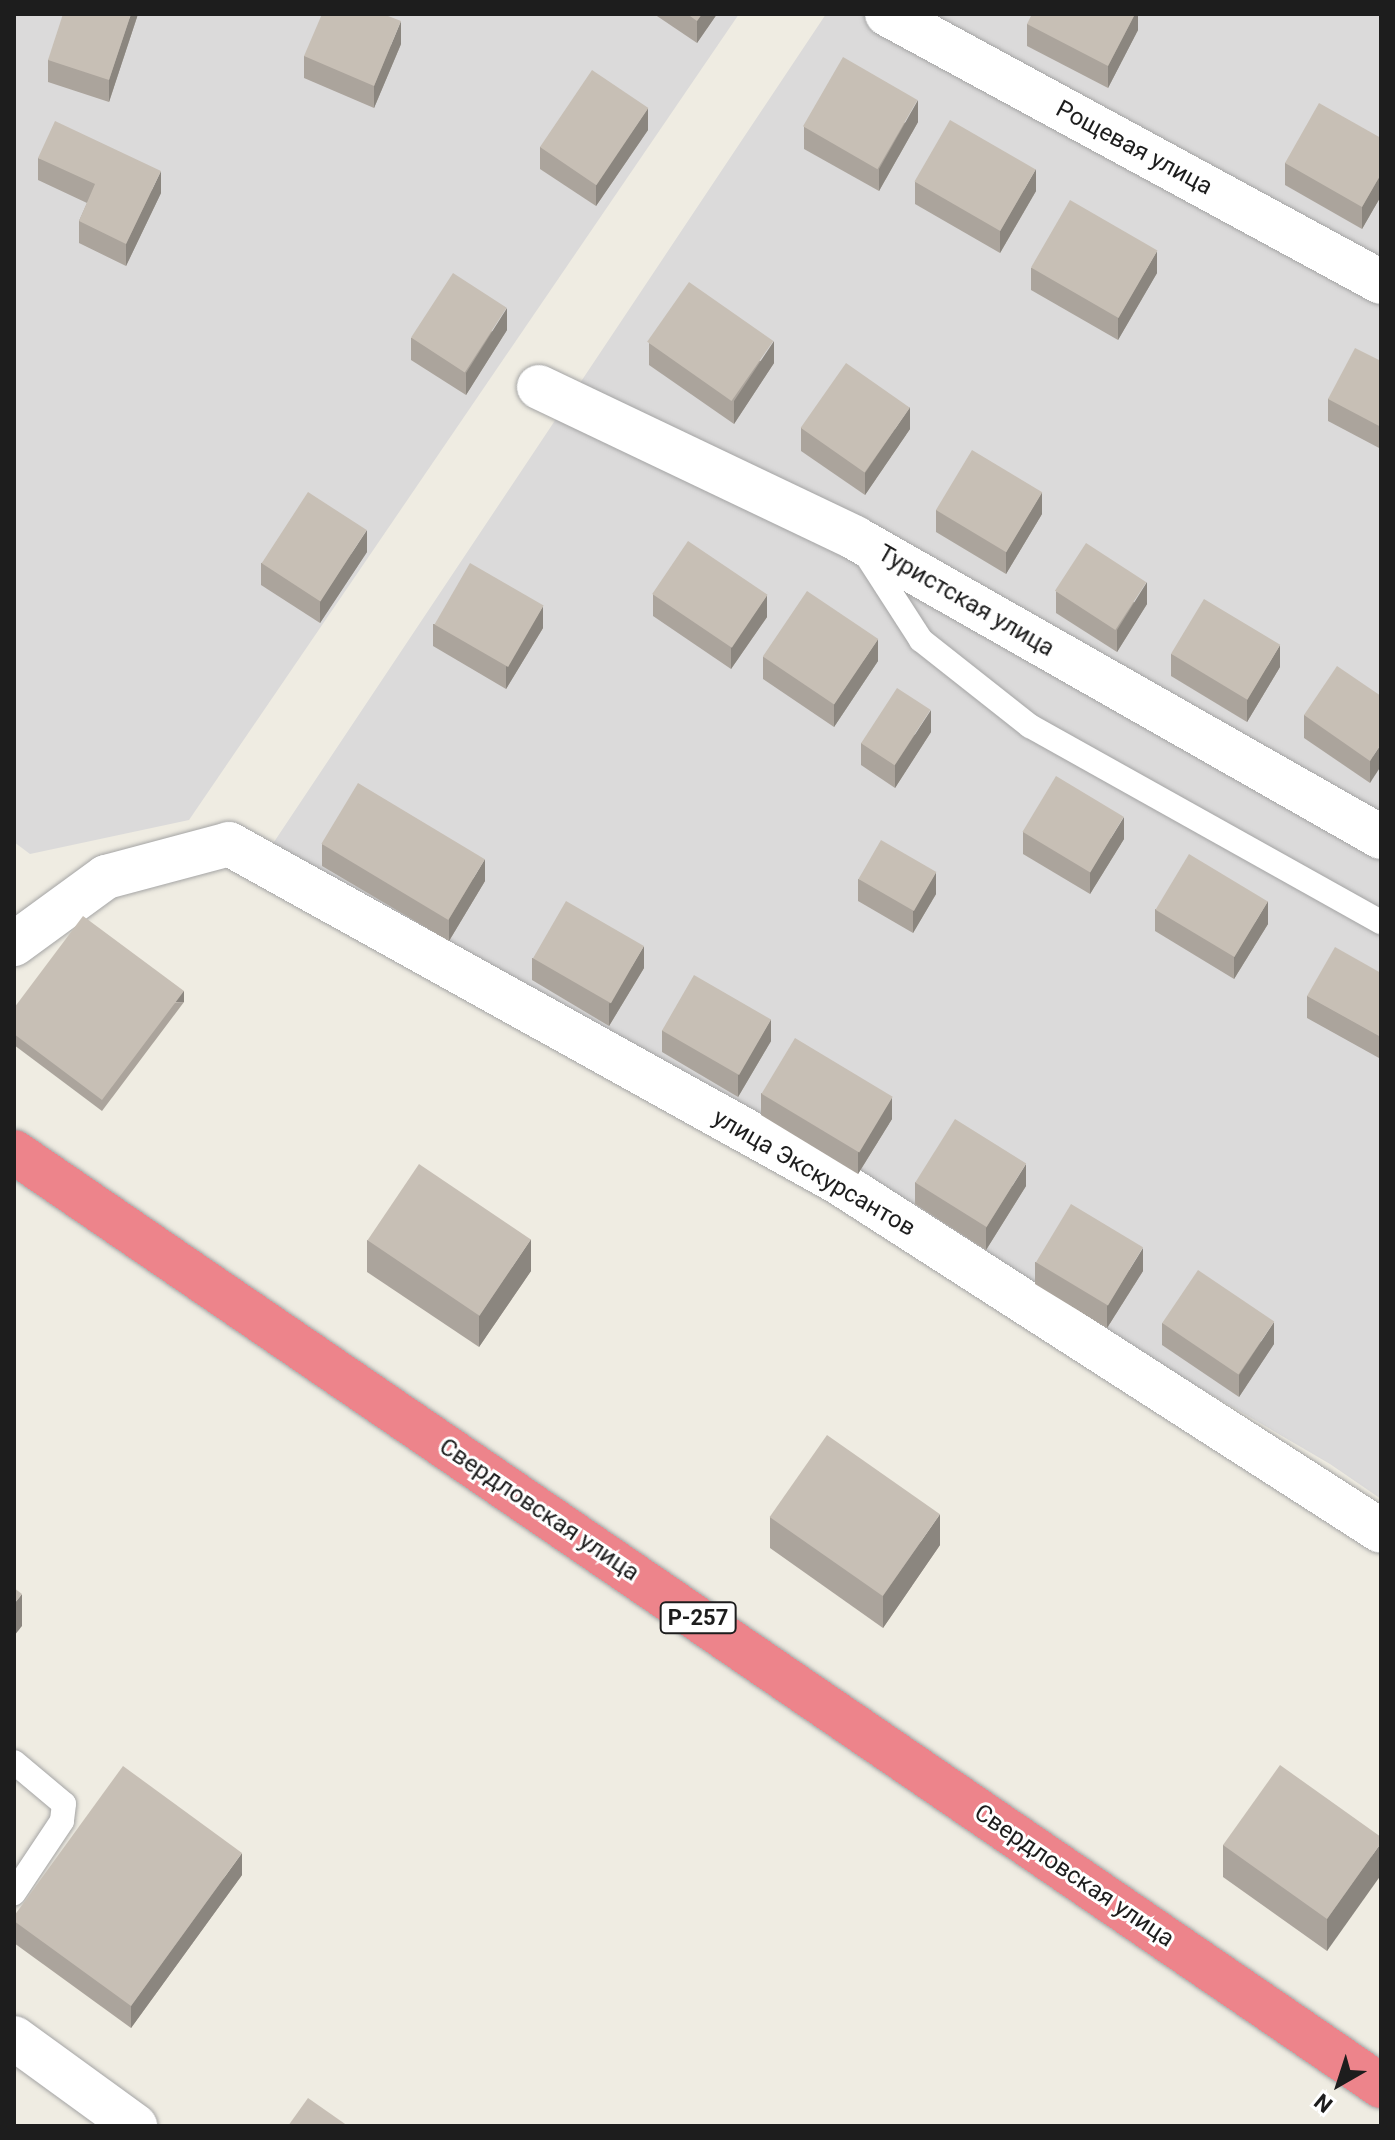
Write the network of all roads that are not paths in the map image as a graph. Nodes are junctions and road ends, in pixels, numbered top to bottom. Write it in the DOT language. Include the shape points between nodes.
graph roads {
  1 [pos="887,14"];
  2 [pos="1381,282"];
  3 [pos="539,387"];
  4 [pos="855,538"];
  5 [pos="1381,837"];
  6 [pos="1381,922"];
  7 [pos="17,934"];
  8 [pos="14,1152"];
  9 [pos="1381,1531"];
  10 [pos="14,1762"];
  11 [pos="14,1893"];
  12 [pos="14,2038"];
  13 [pos="1381,2086"];
  14 [pos="135,2126"];
  1 -- 2 [label="street, Рощевая улица"];
  3 -- 4 [label="street, Туристская улица"];
  4 -- 5 [label="street, Туристская улица"];
  4 -- 6 [label="lane" via="921,640 1030,726"];
  7 -- 9 [label="street, улица Экскурсантов" via="106,877 229,844 838,1182"];
  8 -- 13 [label="highway, Свердловская улица / Р-257"];
  10 -- 11 [label="lane" via="64,1804 62,1821"];
  12 -- 14 [label="street"];
}
